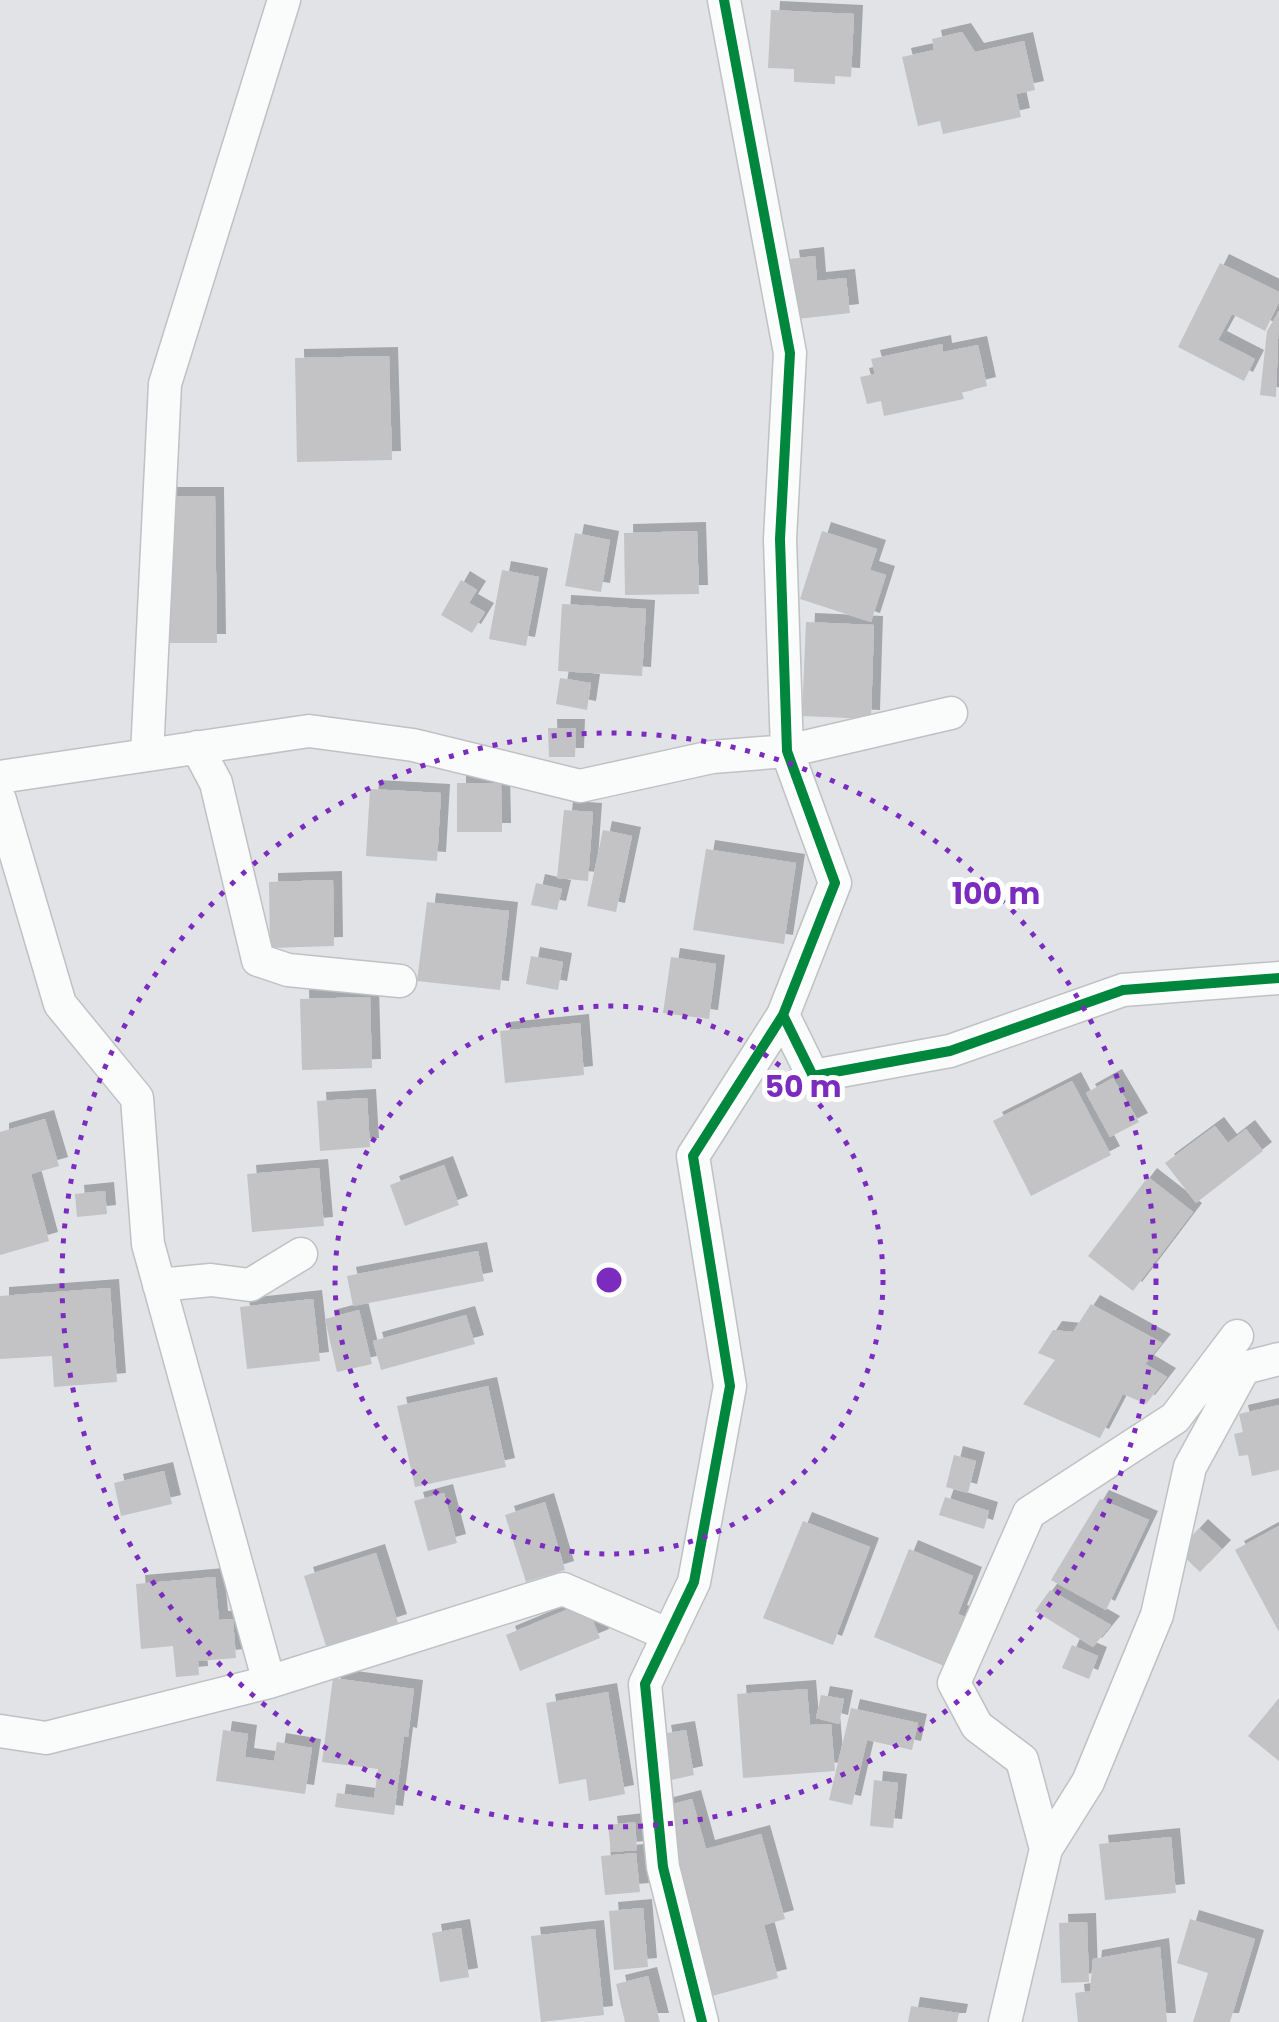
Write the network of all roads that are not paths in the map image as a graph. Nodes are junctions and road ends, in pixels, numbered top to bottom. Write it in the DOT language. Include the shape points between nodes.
graph roads {
  1 [pos="284,0"];
  2 [pos="724,0"];
  3 [pos="950,712"];
  4 [pos="197,747"];
  5 [pos="787,751"];
  6 [pos="147,755"];
  7 [pos="0,777"];
  8 [pos="0,800"];
  9 [pos="1279,978"];
  10 [pos="400,980"];
  11 [pos="783,1014"];
  12 [pos="301,1254"];
  13 [pos="159,1285"];
  14 [pos="1237,1336"];
  15 [pos="1279,1359"];
  16 [pos="668,1635"];
  17 [pos="269,1682"];
  18 [pos="0,1731"];
  19 [pos="1046,1849"];
  20 [pos="702,2022"];
  21 [pos="1005,2022"];
  1 -- 6 [label="street" via="165,384"];
  2 -- 5 [label="street" via="790,353 780,539"];
  3 -- 5 [label="street"];
  4 -- 5 [label="street" via="309,730 414,745 580,786 712,757"];
  4 -- 6 [label="street"];
  4 -- 10 [label="street" via="216,784 258,960 288,970"];
  5 -- 11 [label="street" via="835,883"];
  6 -- 7 [label="street"];
  8 -- 13 [label="street" via="60,1004 138,1098 148,1244"];
  9 -- 11 [label="street" via="1123,990 950,1051 813,1076"];
  11 -- 16 [label="street" via="693,1156 730,1386 694,1582"];
  12 -- 13 [label="street" via="250,1285"];
  13 -- 17 [label="street"];
  14 -- 19 [label="street" via="1175,1418 1029,1513 954,1684 977,1726 1022,1760"];
  15 -- 19 [label="street" via="1244,1368 1190,1467 1157,1615 1088,1782"];
  16 -- 17 [label="street" via="563,1588"];
  16 -- 20 [label="street" via="645,1684 662,1867"];
  17 -- 18 [label="street" via="46,1738"];
  19 -- 21 [label="street"];
}
